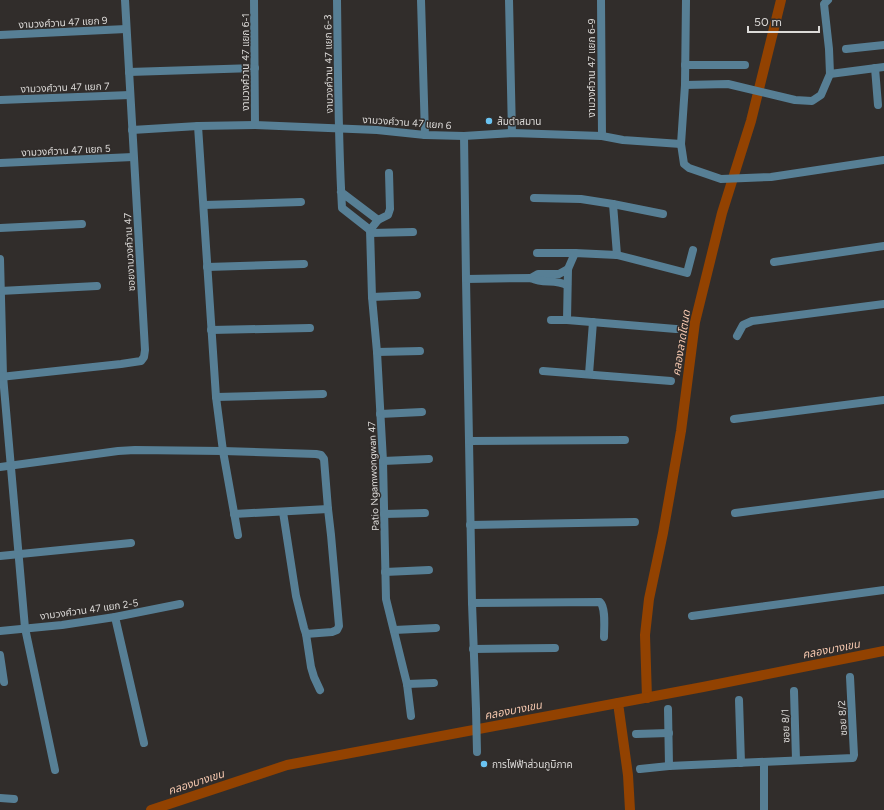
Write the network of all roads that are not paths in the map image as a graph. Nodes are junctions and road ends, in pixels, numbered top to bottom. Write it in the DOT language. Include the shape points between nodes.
graph roads {
  1 [pos="125,0"];
  2 [pos="254,0"];
  3 [pos="337,0"];
  4 [pos="421,0"];
  5 [pos="509,0"];
  6 [pos="601,0"];
  7 [pos="686,0"];
  8 [pos="828,0"];
  9 [pos="126,29"];
  10 [pos="0,35"];
  11 [pos="884,45"];
  12 [pos="846,50"];
  13 [pos="685,65"];
  14 [pos="745,65"];
  15 [pos="884,67"];
  16 [pos="255,68"];
  17 [pos="875,68"];
  18 [pos="129,72"];
  19 [pos="830,74"];
  20 [pos="685,85"];
  21 [pos="130,95"];
  22 [pos="0,100"];
  23 [pos="878,105"];
  24 [pos="255,125"];
  25 [pos="198,126"];
  26 [pos="338,128"];
  27 [pos="132,130"];
  28 [pos="512,133"];
  29 [pos="425,135"];
  30 [pos="464,136"];
  31 [pos="602,136"];
  32 [pos="681,144"];
  33 [pos="133,157"];
  34 [pos="884,160"];
  35 [pos="0,163"];
  36 [pos="389,174"];
  37 [pos="341,192"];
  38 [pos="534,198"];
  39 [pos="301,202"];
  40 [pos="613,204"];
  41 [pos="204,205"];
  42 [pos="663,214"];
  43 [pos="378,220"];
  44 [pos="82,224"];
  45 [pos="0,228"];
  46 [pos="370,232"];
  47 [pos="413,232"];
  48 [pos="884,246"];
  49 [pos="693,250"];
  50 [pos="537,253"];
  51 [pos="575,253"];
  52 [pos="617,255"];
  53 [pos="0,259"];
  54 [pos="774,262"];
  55 [pos="304,264"];
  56 [pos="208,267"];
  57 [pos="568,269"];
  58 [pos="531,278"];
  59 [pos="466,279"];
  60 [pos="567,285"];
  61 [pos="97,286"];
  62 [pos="1,291"];
  63 [pos="417,295"];
  64 [pos="372,297"];
  65 [pos="884,304"];
  66 [pos="551,320"];
  67 [pos="567,320"];
  68 [pos="594,322"];
  69 [pos="310,328"];
  70 [pos="676,329"];
  71 [pos="212,330"];
  72 [pos="737,336"];
  73 [pos="420,351"];
  74 [pos="377,352"];
  75 [pos="543,371"];
  76 [pos="589,374"];
  77 [pos="1,377"];
  78 [pos="671,380"];
  79 [pos="323,394"];
  80 [pos="216,397"];
  81 [pos="884,400"];
  82 [pos="422,412"];
  83 [pos="380,414"];
  84 [pos="734,419"];
  85 [pos="625,440"];
  86 [pos="469,441"];
  87 [pos="223,451"];
  88 [pos="429,459"];
  89 [pos="383,461"];
  90 [pos="11,465"];
  91 [pos="0,467"];
  92 [pos="884,494"];
  93 [pos="328,509"];
  94 [pos="283,512"];
  95 [pos="425,513"];
  96 [pos="735,513"];
  97 [pos="234,514"];
  98 [pos="384,514"];
  99 [pos="635,522"];
  100 [pos="470,525"];
  101 [pos="238,535"];
  102 [pos="131,543"];
  103 [pos="19,555"];
  104 [pos="0,556"];
  105 [pos="429,570"];
  106 [pos="385,572"];
  107 [pos="884,590"];
  108 [pos="472,603"];
  109 [pos="180,604"];
  110 [pos="692,616"];
  111 [pos="115,617"];
  112 [pos="25,628"];
  113 [pos="436,628"];
  114 [pos="394,630"];
  115 [pos="0,631"];
  116 [pos="306,634"];
  117 [pos="604,636"];
  118 [pos="555,648"];
  119 [pos="473,649"];
  120 [pos="0,655"];
  121 [pos="850,677"];
  122 [pos="4,682"];
  123 [pos="434,683"];
  124 [pos="407,684"];
  125 [pos="320,690"];
  126 [pos="794,691"];
  127 [pos="739,700"];
  128 [pos="668,708"];
  129 [pos="410,716"];
  130 [pos="669,733"];
  131 [pos="636,734"];
  132 [pos="144,743"];
  133 [pos="477,752"];
  134 [pos="796,760"];
  135 [pos="764,762"];
  136 [pos="741,763"];
  137 [pos="669,766"];
  138 [pos="640,769"];
  139 [pos="55,770"];
  140 [pos="0,798"];
  141 [pos="14,799"];
  142 [pos="764,810"];
  1 -- 9 [label="street, ซอยงามวงศ์วาน 47"];
  2 -- 16 [label="street, งามวงศ์วาน 47 แยก 6-1"];
  3 -- 26 [label="street, งามวงศ์วาน 47 แยก 6-3"];
  4 -- 29 [label="street"];
  5 -- 28 [label="street"];
  6 -- 31 [label="street, งามวงศ์วาน 47 แยก 6-9"];
  7 -- 13 [label="street"];
  8 -- 19 [label="street" via="824,4"];
  9 -- 10 [label="street, งามวงศ์วาน 47 แยก 9"];
  9 -- 18 [label="street, ซอยงามวงศ์วาน 47"];
  11 -- 12 [label="street"];
  13 -- 14 [label="street"];
  13 -- 20 [label="street"];
  15 -- 17 [label="street"];
  16 -- 18 [label="street"];
  16 -- 24 [label="street, งามวงศ์วาน 47 แยก 6-1"];
  17 -- 19 [label="street"];
  17 -- 23 [label="street"];
  18 -- 21 [label="street, ซอยงามวงศ์วาน 47"];
  19 -- 20 [label="street" via="821,95 812,101 795,100 728,84"];
  20 -- 32 [label="street"];
  21 -- 22 [label="street, งามวงศ์วาน 47 แยก 7"];
  21 -- 27 [label="street, ซอยงามวงศ์วาน 47"];
  24 -- 25 [label="street, งามวงศ์วาน 47 แยก 6"];
  24 -- 26 [label="street, งามวงศ์วาน 47 แยก 6"];
  25 -- 27 [label="street, งามวงศ์วาน 47 แยก 6"];
  25 -- 41 [label="street"];
  26 -- 29 [label="street, งามวงศ์วาน 47 แยก 6"];
  26 -- 37 [label="street, งามวงศ์วาน 47 แยก 6-3"];
  27 -- 33 [label="street, ซอยงามวงศ์วาน 47"];
  28 -- 30 [label="street, งามวงศ์วาน 47 แยก 6"];
  28 -- 31 [label="street, งามวงศ์วาน 47 แยก 6"];
  29 -- 30 [label="street, งามวงศ์วาน 47 แยก 6"];
  30 -- 59 [label="street"];
  31 -- 32 [label="street, งามวงศ์วาน 47 แยก 6"];
  32 -- 34 [label="street" via="684,164 721,179 771,177"];
  33 -- 35 [label="street, งามวงศ์วาน 47 แยก 5"];
  33 -- 77 [label="street, ซอยงามวงศ์วาน 47" via="144,357 141,361 122,364"];
  36 -- 43 [label="street" via="390,209 388,215"];
  37 -- 43 [label="street"];
  37 -- 46 [label="street, งามวงศ์วาน 47 แยก 6-3" via="342,208"];
  38 -- 40 [label="street" via="581,199"];
  39 -- 41 [label="street"];
  40 -- 42 [label="street"];
  40 -- 52 [label="street"];
  41 -- 56 [label="street"];
  43 -- 46 [label="street"];
  44 -- 45 [label="street"];
  46 -- 47 [label="street"];
  46 -- 64 [label="street, Patio Ngamwongwan 47"];
  48 -- 54 [label="street"];
  49 -- 52 [label="street" via="687,273"];
  50 -- 51 [label="street"];
  51 -- 52 [label="street"];
  51 -- 57 [label="street"];
  53 -- 62 [label="street"];
  55 -- 56 [label="street"];
  56 -- 71 [label="street"];
  57 -- 58 [label="street" via="558,274 538,274"];
  57 -- 60 [label="street"];
  58 -- 59 [label="street"];
  58 -- 60 [label="street"];
  59 -- 86 [label="street"];
  60 -- 67 [label="street"];
  61 -- 62 [label="street"];
  62 -- 77 [label="street"];
  63 -- 64 [label="street"];
  64 -- 74 [label="street, Patio Ngamwongwan 47"];
  65 -- 72 [label="street" via="752,321 743,325"];
  66 -- 67 [label="street"];
  67 -- 68 [label="street"];
  68 -- 70 [label="street"];
  68 -- 76 [label="street"];
  69 -- 71 [label="street"];
  71 -- 80 [label="street"];
  73 -- 74 [label="street"];
  74 -- 83 [label="street, Patio Ngamwongwan 47"];
  75 -- 76 [label="street"];
  76 -- 78 [label="street"];
  77 -- 90 [label="street"];
  79 -- 80 [label="street"];
  80 -- 87 [label="street"];
  81 -- 84 [label="street"];
  82 -- 83 [label="street"];
  83 -- 89 [label="street, Patio Ngamwongwan 47"];
  85 -- 86 [label="street"];
  86 -- 100 [label="street"];
  87 -- 90 [label="street" via="129,451"];
  87 -- 93 [label="street" via="321,455 324,459"];
  87 -- 97 [label="street"];
  88 -- 89 [label="street"];
  89 -- 98 [label="street, Patio Ngamwongwan 47"];
  90 -- 91 [label="street"];
  90 -- 103 [label="street"];
  92 -- 96 [label="street"];
  93 -- 94 [label="street"];
  93 -- 116 [label="street" via="339,626 332,632"];
  94 -- 97 [label="street"];
  94 -- 116 [label="street" via="296,596"];
  95 -- 98 [label="street"];
  97 -- 101 [label="street"];
  98 -- 106 [label="street, Patio Ngamwongwan 47"];
  99 -- 100 [label="street"];
  100 -- 108 [label="street"];
  102 -- 103 [label="street"];
  103 -- 104 [label="street"];
  103 -- 112 [label="street"];
  105 -- 106 [label="street"];
  106 -- 114 [label="street, Patio Ngamwongwan 47" via="386,599"];
  107 -- 110 [label="street"];
  108 -- 117 [label="street" via="600,602 604,610"];
  108 -- 119 [label="street"];
  109 -- 111 [label="street, งามวงศ์วาน 47 แยก 2-5"];
  111 -- 112 [label="street, งามวงศ์วาน 47 แยก 2-5"];
  111 -- 132 [label="street"];
  112 -- 115 [label="street, งามวงศ์วาน 47 แยก 2-5"];
  112 -- 139 [label="street"];
  113 -- 114 [label="street"];
  114 -- 124 [label="street, Patio Ngamwongwan 47"];
  116 -- 125 [label="street" via="311,667"];
  118 -- 119 [label="street"];
  119 -- 133 [label="street"];
  120 -- 122 [label="street"];
  121 -- 134 [label="street, ซอย 8/2" via="853,758"];
  123 -- 124 [label="street"];
  124 -- 129 [label="street, Patio Ngamwongwan 47"];
  126 -- 134 [label="street, ซอย 8/1"];
  127 -- 136 [label="street"];
  128 -- 130 [label="street"];
  130 -- 131 [label="street"];
  130 -- 137 [label="street"];
  134 -- 135 [label="street"];
  135 -- 136 [label="street"];
  135 -- 142 [label="street"];
  136 -- 137 [label="street"];
  137 -- 138 [label="street"];
  140 -- 141 [label="street"];
}
